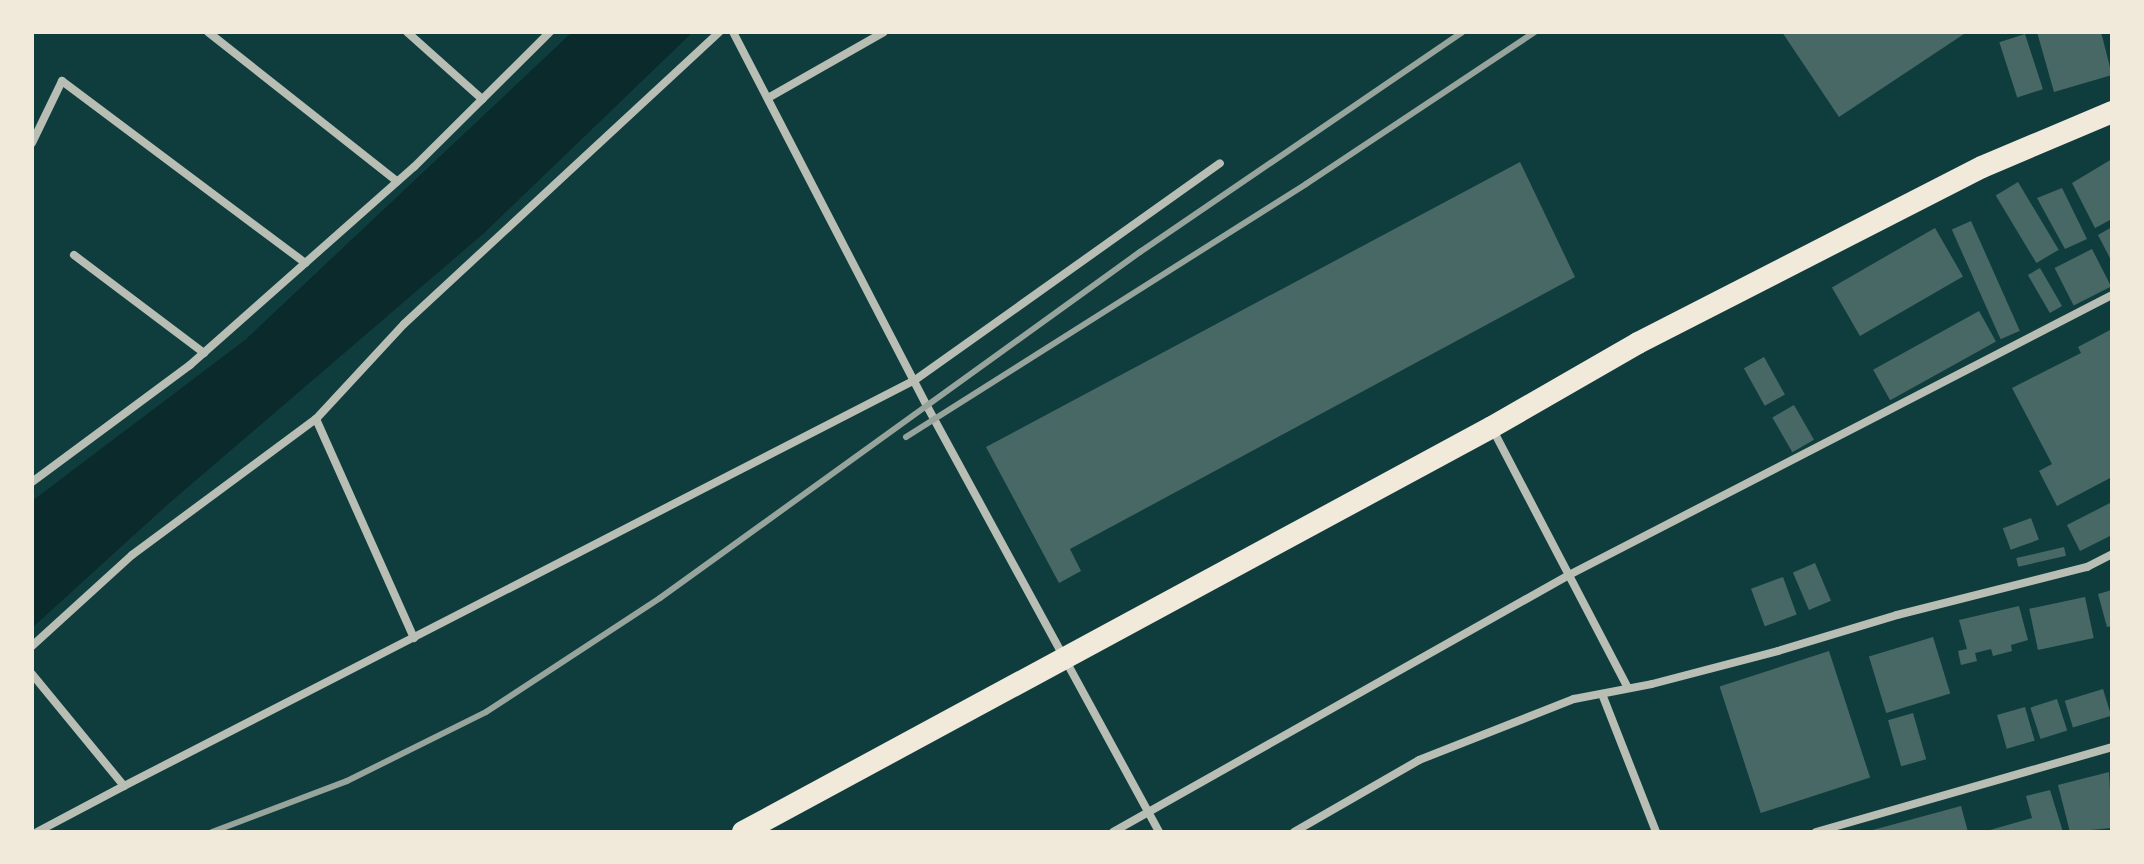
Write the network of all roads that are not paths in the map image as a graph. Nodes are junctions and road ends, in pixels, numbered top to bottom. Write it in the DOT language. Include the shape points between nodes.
graph roads {
  1 [pos="208,32"];
  2 [pos="407,32"];
  3 [pos="550,32"];
  4 [pos="719,32"];
  5 [pos="733,32"];
  6 [pos="884,32"];
  7 [pos="768,98"];
  8 [pos="482,99"];
  9 [pos="2112,112"];
  10 [pos="32,143"];
  11 [pos="1220,163"];
  12 [pos="397,181"];
  13 [pos="74,255"];
  14 [pos="305,263"];
  15 [pos="2112,295"];
  16 [pos="204,353"];
  17 [pos="915,380"];
  18 [pos="316,419"];
  19 [pos="1492,427"];
  20 [pos="32,482"];
  21 [pos="2112,554"];
  22 [pos="1569,575"];
  23 [pos="414,638"];
  24 [pos="32,646"];
  25 [pos="1063,657"];
  26 [pos="32,674"];
  27 [pos="1628,688"];
  28 [pos="1602,694"];
  29 [pos="2112,747"];
  30 [pos="124,786"];
  31 [pos="1151,812"];
  32 [pos="37,832"];
  33 [pos="743,832"];
  34 [pos="1113,832"];
  35 [pos="1159,832"];
  36 [pos="1294,832"];
  37 [pos="1656,832"];
  38 [pos="1816,832"];
  1 -- 12 [label="street"];
  2 -- 8 [label="street"];
  3 -- 8 [label="street"];
  4 -- 18 [label="street" via="404,324"];
  5 -- 7 [label="street"];
  6 -- 7 [label="street"];
  7 -- 17 [label="street"];
  8 -- 12 [label="street"];
  9 -- 19 [label="highway" via="1982,167 1665,329"];
  10 -- 14 [label="street" via="62,81"];
  11 -- 17 [label="street"];
  12 -- 14 [label="street"];
  13 -- 16 [label="street"];
  14 -- 16 [label="street"];
  15 -- 22 [label="street"];
  16 -- 20 [label="street"];
  17 -- 23 [label="street"];
  17 -- 25 [label="street"];
  18 -- 23 [label="street"];
  18 -- 24 [label="street" via="132,555"];
  19 -- 22 [label="street"];
  19 -- 25 [label="highway"];
  21 -- 27 [label="street" via="2087,567"];
  22 -- 27 [label="street"];
  22 -- 31 [label="street"];
  23 -- 30 [label="street"];
  25 -- 31 [label="street"];
  25 -- 33 [label="highway"];
  26 -- 30 [label="street"];
  27 -- 28 [label="street"];
  28 -- 36 [label="street" via="1574,699 1419,760"];
  28 -- 37 [label="street"];
  29 -- 38 [label="street"];
  30 -- 32 [label="street"];
  31 -- 34 [label="street"];
  31 -- 35 [label="street"];
}
